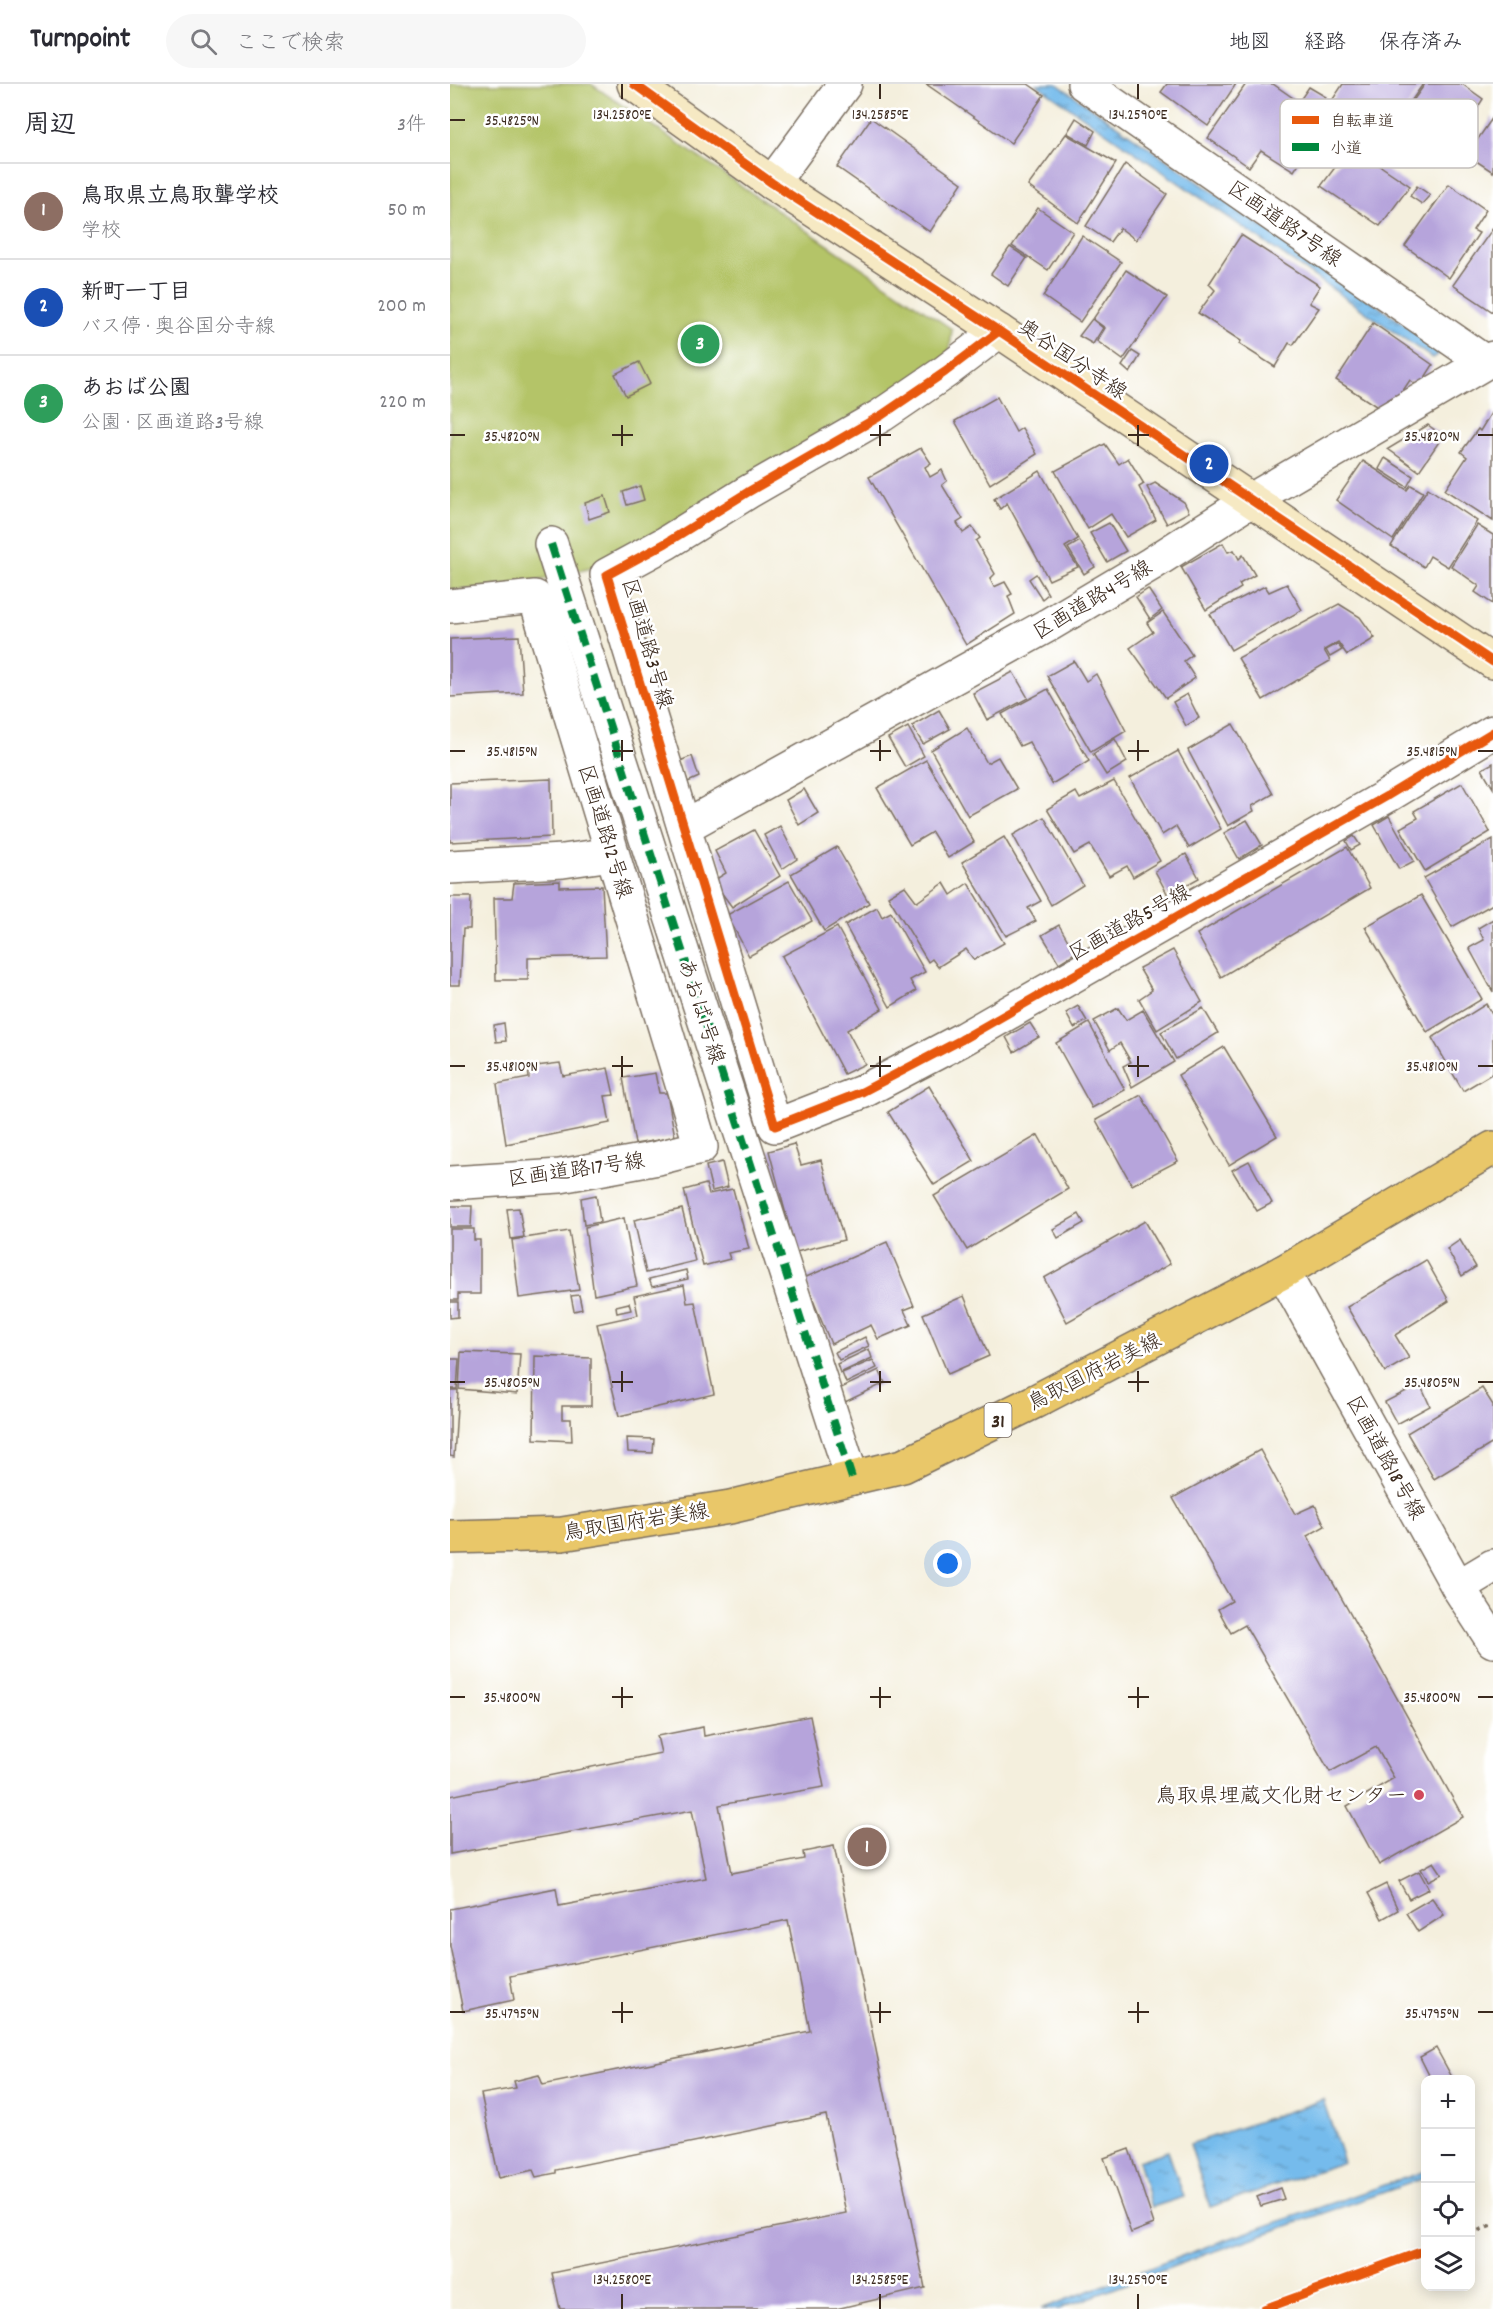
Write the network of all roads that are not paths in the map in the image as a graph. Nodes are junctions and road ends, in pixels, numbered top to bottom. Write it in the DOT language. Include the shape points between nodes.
graph roads {
  1 [pos="634,84"];
  2 [pos="845,84"];
  3 [pos="1084,84"];
  4 [pos="772,183"];
  5 [pos="999,331"];
  6 [pos="1489,360"];
  7 [pos="1251,500"];
  8 [pos="551,544"];
  9 [pos="450,606"];
  10 [pos="1493,662"];
  11 [pos="1493,732"];
  12 [pos="684,827"];
  13 [pos="612,854"];
  14 [pos="450,867"];
  15 [pos="775,1126"];
  16 [pos="700,1147"];
  17 [pos="1493,1148"];
  18 [pos="450,1183"];
  19 [pos="1283,1272"];
  20 [pos="852,1478"];
  21 [pos="450,1537"];
  22 [pos="1493,1566"];
  23 [pos="1458,1587"];
  24 [pos="1493,1641"];
  1 -- 4 [label="street, 奥谷国分寺線"];
  2 -- 4 [label="street"];
  3 -- 6 [label="street, 区画道路7号線"];
  4 -- 5 [label="street, 奥谷国分寺線"];
  5 -- 7 [label="street, 奥谷国分寺線"];
  5 -- 12 [label="street, 区画道路3号線" via="882,414 607,575"];
  6 -- 7 [label="street, 区画道路4号線"];
  7 -- 10 [label="street, 奥谷国分寺線"];
  7 -- 12 [label="street, 区画道路4号線" via="1050,624"];
  8 -- 20 [label="street, あおば1号線"];
  9 -- 13 [label="street, 区画道路12号線" via="536,597"];
  11 -- 15 [label="street, 区画道路5号線" via="961,1040 862,1092"];
  12 -- 15 [label="street, 区画道路3号線"];
  13 -- 14 [label="street" via="563,861"];
  13 -- 16 [label="street, 区画道路12号線"];
  16 -- 18 [label="street, 区画道路17号線" via="560,1176"];
  17 -- 19 [label="main road, 鳥取国府岩美線 / 31"];
  19 -- 20 [label="main road, 鳥取国府岩美線 / 31" via="903,1466"];
  19 -- 23 [label="street, 区画道路18号線"];
  20 -- 21 [label="main road, 鳥取国府岩美線 / 31" via="730,1507 562,1534"];
  22 -- 23 [label="street"];
  23 -- 24 [label="street, 区画道路18号線"];
}
